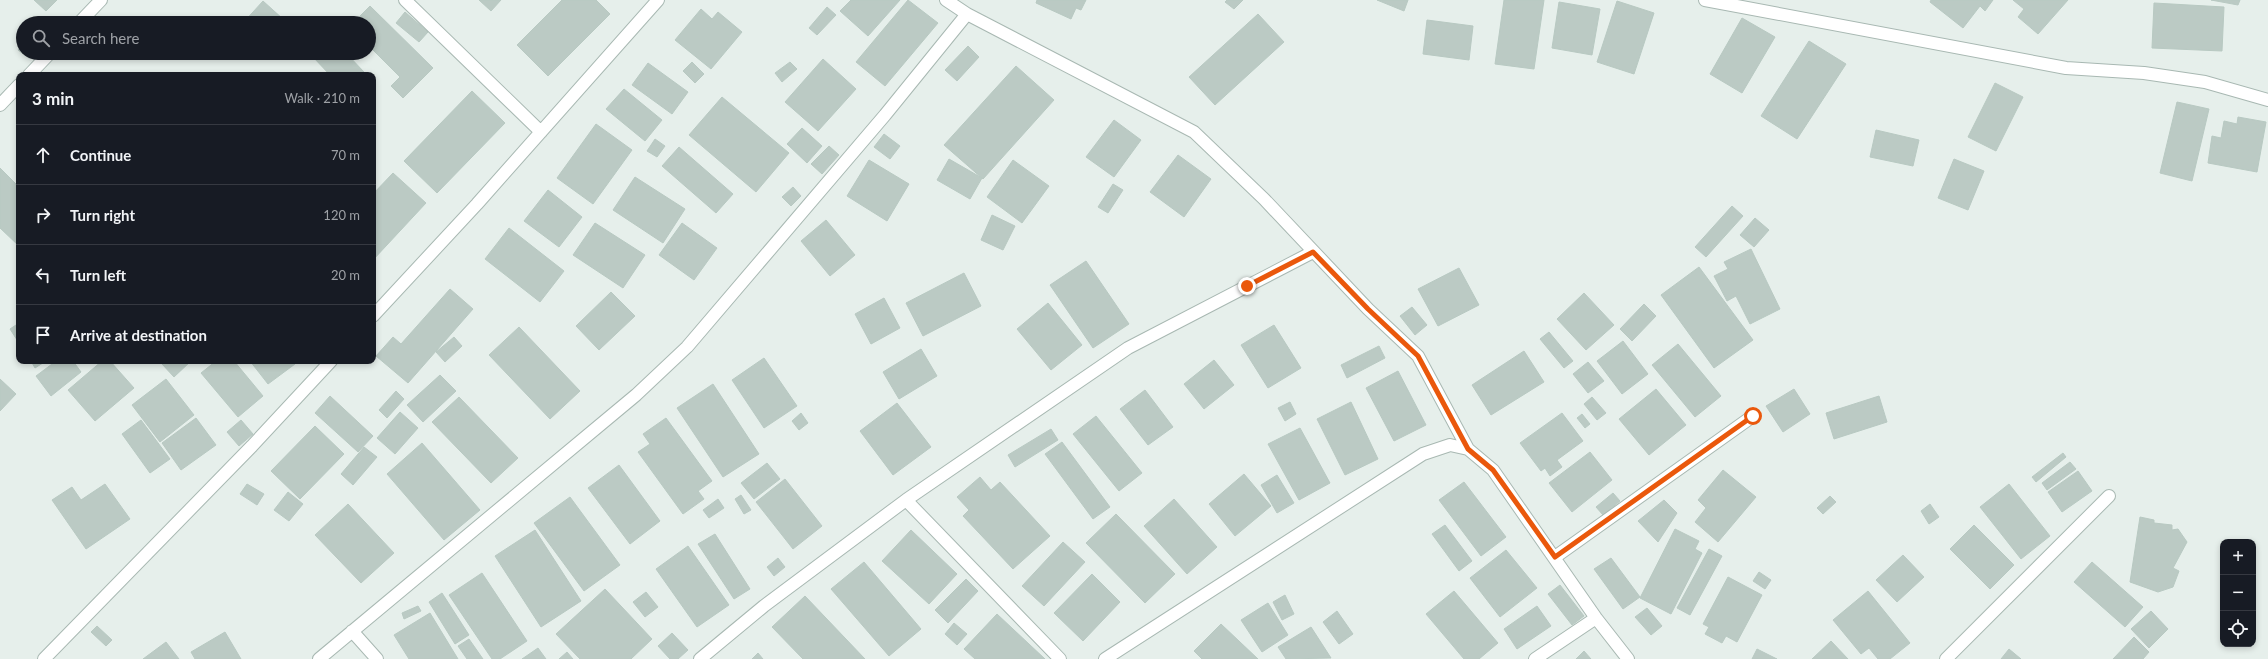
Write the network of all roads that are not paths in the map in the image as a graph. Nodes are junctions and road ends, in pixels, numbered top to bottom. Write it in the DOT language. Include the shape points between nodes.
graph roads {
  1 [pos="100,0"];
  2 [pos="405,0"];
  3 [pos="658,0"];
  4 [pos="946,0"];
  5 [pos="1704,0"];
  6 [pos="967,14"];
  7 [pos="85,16"];
  8 [pos="43,60"];
  9 [pos="32,72"];
  10 [pos="16,88"];
  11 [pos="2268,100"];
  12 [pos="0,105"];
  13 [pos="541,132"];
  14 [pos="1313,252"];
  15 [pos="376,313"];
  16 [pos="328,364"];
  17 [pos="1753,416"];
  18 [pos="1468,449"];
  19 [pos="2108,496"];
  20 [pos="906,500"];
  21 [pos="1555,557"];
  22 [pos="1596,618"];
  23 [pos="352,631"];
  24 [pos="44,659"];
  25 [pos="319,659"];
  26 [pos="377,659"];
  27 [pos="700,659"];
  28 [pos="1060,659"];
  29 [pos="1105,659"];
  30 [pos="1535,659"];
  31 [pos="1628,659"];
  32 [pos="1946,659"];
  1 -- 7 [label="street"];
  2 -- 13 [label="street"];
  3 -- 13 [label="street"];
  4 -- 6 [label="street"];
  5 -- 11 [label="street" via="2066,68 2144,73 2205,82"];
  6 -- 14 [label="street" via="1194,132 1264,199"];
  6 -- 23 [label="street" via="885,115 687,347 636,394"];
  8 -- 9 [label="street"];
  10 -- 12 [label="street"];
  13 -- 15 [label="street"];
  14 -- 18 [label="street" via="1418,356"];
  14 -- 20 [label="street" via="1128,348"];
  16 -- 24 [label="street" via="252,446"];
  17 -- 21 [label="street"];
  18 -- 21 [label="street" via="1493,470"];
  18 -- 29 [label="street" via="1450,445 1422,454"];
  19 -- 32 [label="street"];
  20 -- 27 [label="street" via="764,606"];
  20 -- 28 [label="street"];
  21 -- 22 [label="street"];
  22 -- 30 [label="street"];
  22 -- 31 [label="street"];
  23 -- 25 [label="street"];
  23 -- 26 [label="street"];
}
